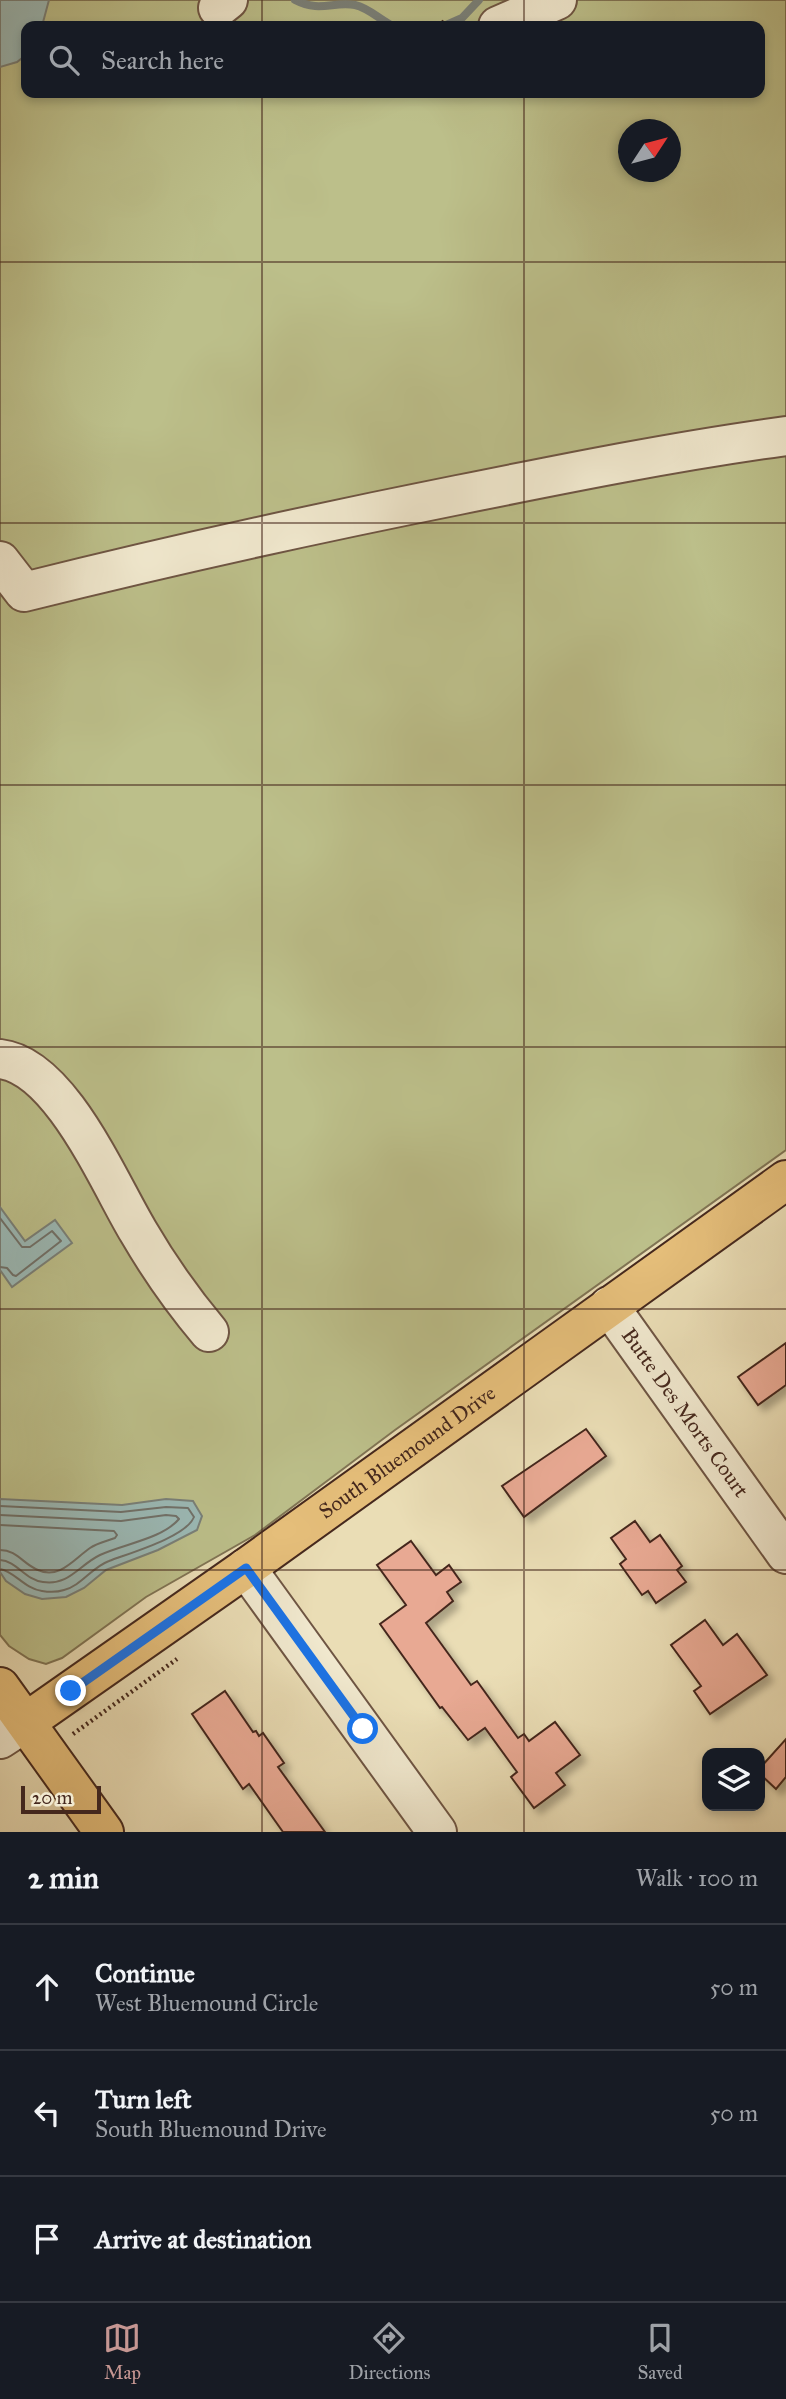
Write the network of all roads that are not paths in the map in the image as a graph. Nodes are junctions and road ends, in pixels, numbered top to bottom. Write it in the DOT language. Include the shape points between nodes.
graph roads {
  1 [pos="557,0"];
  2 [pos="509,21"];
  3 [pos="786,436"];
  4 [pos="0,561"];
  5 [pos="0,1059"];
  6 [pos="786,1180"];
  7 [pos="609,1306"];
  8 [pos="209,1332"];
  9 [pos="786,1554"];
  10 [pos="246,1568"];
  11 [pos="0,1687"];
  12 [pos="13,1730"];
  13 [pos="104,1832"];
  14 [pos="437,1832"];
  1 -- 2 [label="street"];
  3 -- 4 [label="street" via="600,466 362,514 24,592"];
  5 -- 8 [label="street" via="26,1068 73,1116 168,1279"];
  6 -- 7 [label="main road, South Bluemound Drive"];
  7 -- 9 [label="street, Butte Des Morts Court"];
  7 -- 10 [label="main road, South Bluemound Drive"];
  10 -- 12 [label="main road, South Bluemound Drive"];
  10 -- 14 [label="street"];
  11 -- 12 [label="main road"];
  12 -- 13 [label="main road"];
}
